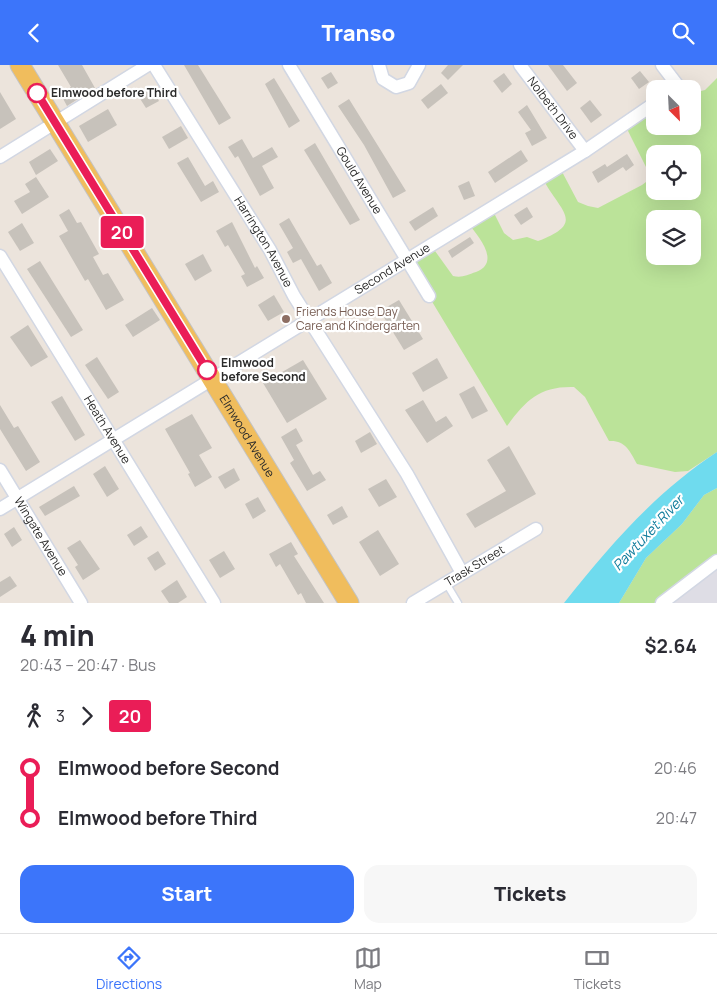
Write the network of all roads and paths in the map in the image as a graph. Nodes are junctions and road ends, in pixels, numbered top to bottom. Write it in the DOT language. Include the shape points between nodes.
graph roads {
  1 [pos="20,65"];
  2 [pos="148,65"];
  3 [pos="154,65"];
  4 [pos="289,65"];
  5 [pos="379,65"];
  6 [pos="419,65"];
  7 [pos="520,65"];
  8 [pos="662,65"];
  9 [pos="672,80"];
  10 [pos="646,109"];
  11 [pos="56,123"];
  12 [pos="585,151"];
  13 [pos="0,157"];
  14 [pos="0,256"];
  15 [pos="406,260"];
  16 [pos="428,296"];
  17 [pos="309,320"];
  18 [pos="212,379"];
  19 [pos="113,439"];
  20 [pos="0,470"];
  21 [pos="17,498"];
  22 [pos="0,509"];
  23 [pos="536,529"];
  24 [pos="717,561"];
  25 [pos="462,573"];
  26 [pos="446,583"];
  27 [pos="81,603"];
  28 [pos="214,603"];
  29 [pos="348,603"];
  30 [pos="413,603"];
  31 [pos="458,603"];
  32 [pos="662,603"];
  1 -- 11 [label="main road, Elmwood Avenue"];
  2 -- 11 [label="street"];
  3 -- 17 [label="street, Harrington Avenue" via="266,243"];
  4 -- 15 [label="street, Gould Avenue"];
  5 -- 6 [label="street" via="383,79 396,87 410,83"];
  7 -- 12 [label="street, Nolbeth Drive"];
  8 -- 9 [label="street"];
  10 -- 12 [label="street, Second Avenue"];
  11 -- 13 [label="street"];
  11 -- 18 [label="main road, Elmwood Avenue"];
  12 -- 15 [label="street, Second Avenue"];
  14 -- 19 [label="street, Heath Avenue"];
  15 -- 16 [label="street, Gould Avenue"];
  15 -- 17 [label="street, Second Avenue"];
  17 -- 18 [label="street, Second Avenue"];
  17 -- 25 [label="street, Harrington Avenue" via="407,474"];
  18 -- 19 [label="street, Second Avenue"];
  18 -- 29 [label="main road, Elmwood Avenue"];
  19 -- 21 [label="street, Second Avenue"];
  19 -- 28 [label="street, Heath Avenue"];
  20 -- 21 [label="street, Wingate Avenue"];
  21 -- 22 [label="street, Second Avenue"];
  21 -- 27 [label="street, Wingate Avenue"];
  23 -- 25 [label="street, Trask Street"];
  24 -- 32 [label="street"];
  25 -- 26 [label="street, Trask Street"];
  26 -- 30 [label="street, Trask Street"];
  26 -- 31 [label="lane"];
}
